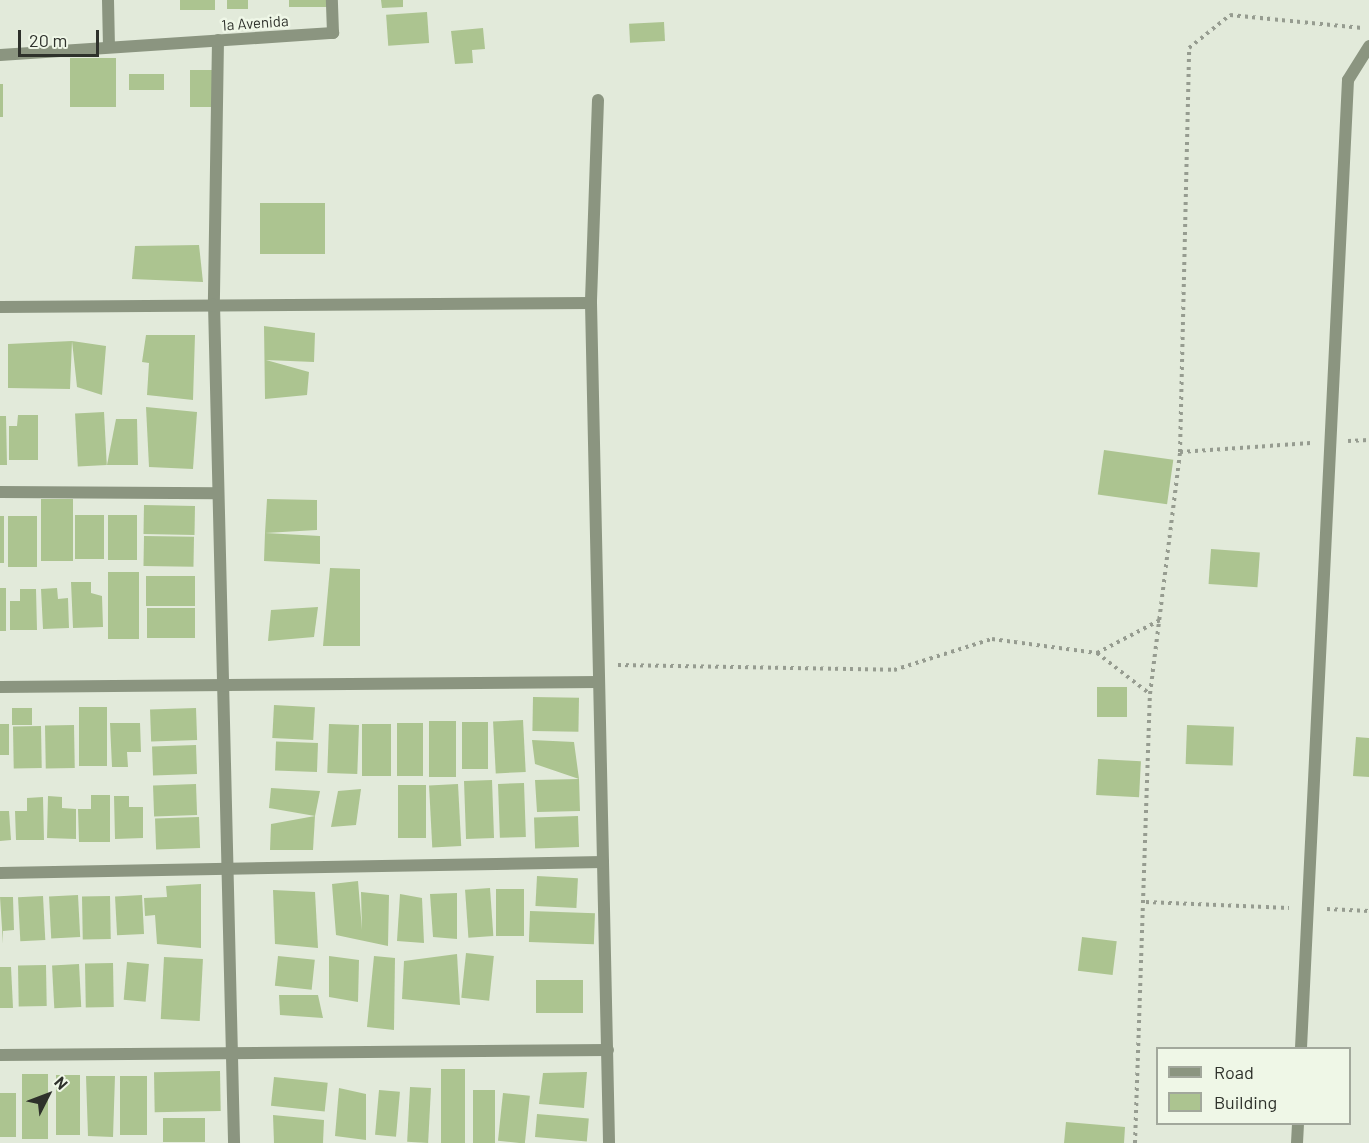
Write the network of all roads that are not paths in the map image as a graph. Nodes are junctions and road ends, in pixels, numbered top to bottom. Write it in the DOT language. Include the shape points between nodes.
graph roads {
  1 [pos="108,0"];
  2 [pos="332,0"];
  3 [pos="218,40"];
  4 [pos="1369,46"];
  5 [pos="109,47"];
  6 [pos="0,55"];
  7 [pos="598,100"];
  8 [pos="591,303"];
  9 [pos="214,304"];
  10 [pos="0,307"];
  11 [pos="0,492"];
  12 [pos="218,493"];
  13 [pos="599,682"];
  14 [pos="223,685"];
  15 [pos="0,687"];
  16 [pos="603,862"];
  17 [pos="227,868"];
  18 [pos="0,873"];
  19 [pos="1302,1047"];
  20 [pos="608,1050"];
  21 [pos="232,1053"];
  22 [pos="0,1054"];
  23 [pos="1298,1125"];
  24 [pos="234,1143"];
  25 [pos="609,1143"];
  26 [pos="1297,1143"];
  1 -- 5 [label="street"];
  2 -- 3 [label="street, 1a Avenida" via="333,33"];
  3 -- 5 [label="street, 1a Avenida"];
  3 -- 9 [label="street"];
  4 -- 19 [label="street" via="1348,80"];
  5 -- 6 [label="street, 1a Avenida"];
  7 -- 8 [label="street"];
  8 -- 9 [label="street"];
  8 -- 13 [label="street"];
  9 -- 10 [label="street"];
  9 -- 12 [label="street"];
  11 -- 12 [label="street"];
  12 -- 14 [label="street"];
  13 -- 14 [label="street"];
  13 -- 16 [label="street"];
  14 -- 15 [label="street"];
  14 -- 17 [label="street"];
  16 -- 17 [label="street"];
  16 -- 20 [label="street"];
  17 -- 18 [label="street"];
  17 -- 21 [label="street"];
  20 -- 21 [label="street"];
  20 -- 25 [label="street"];
  21 -- 22 [label="street"];
  21 -- 24 [label="street"];
  23 -- 26 [label="street"];
}
